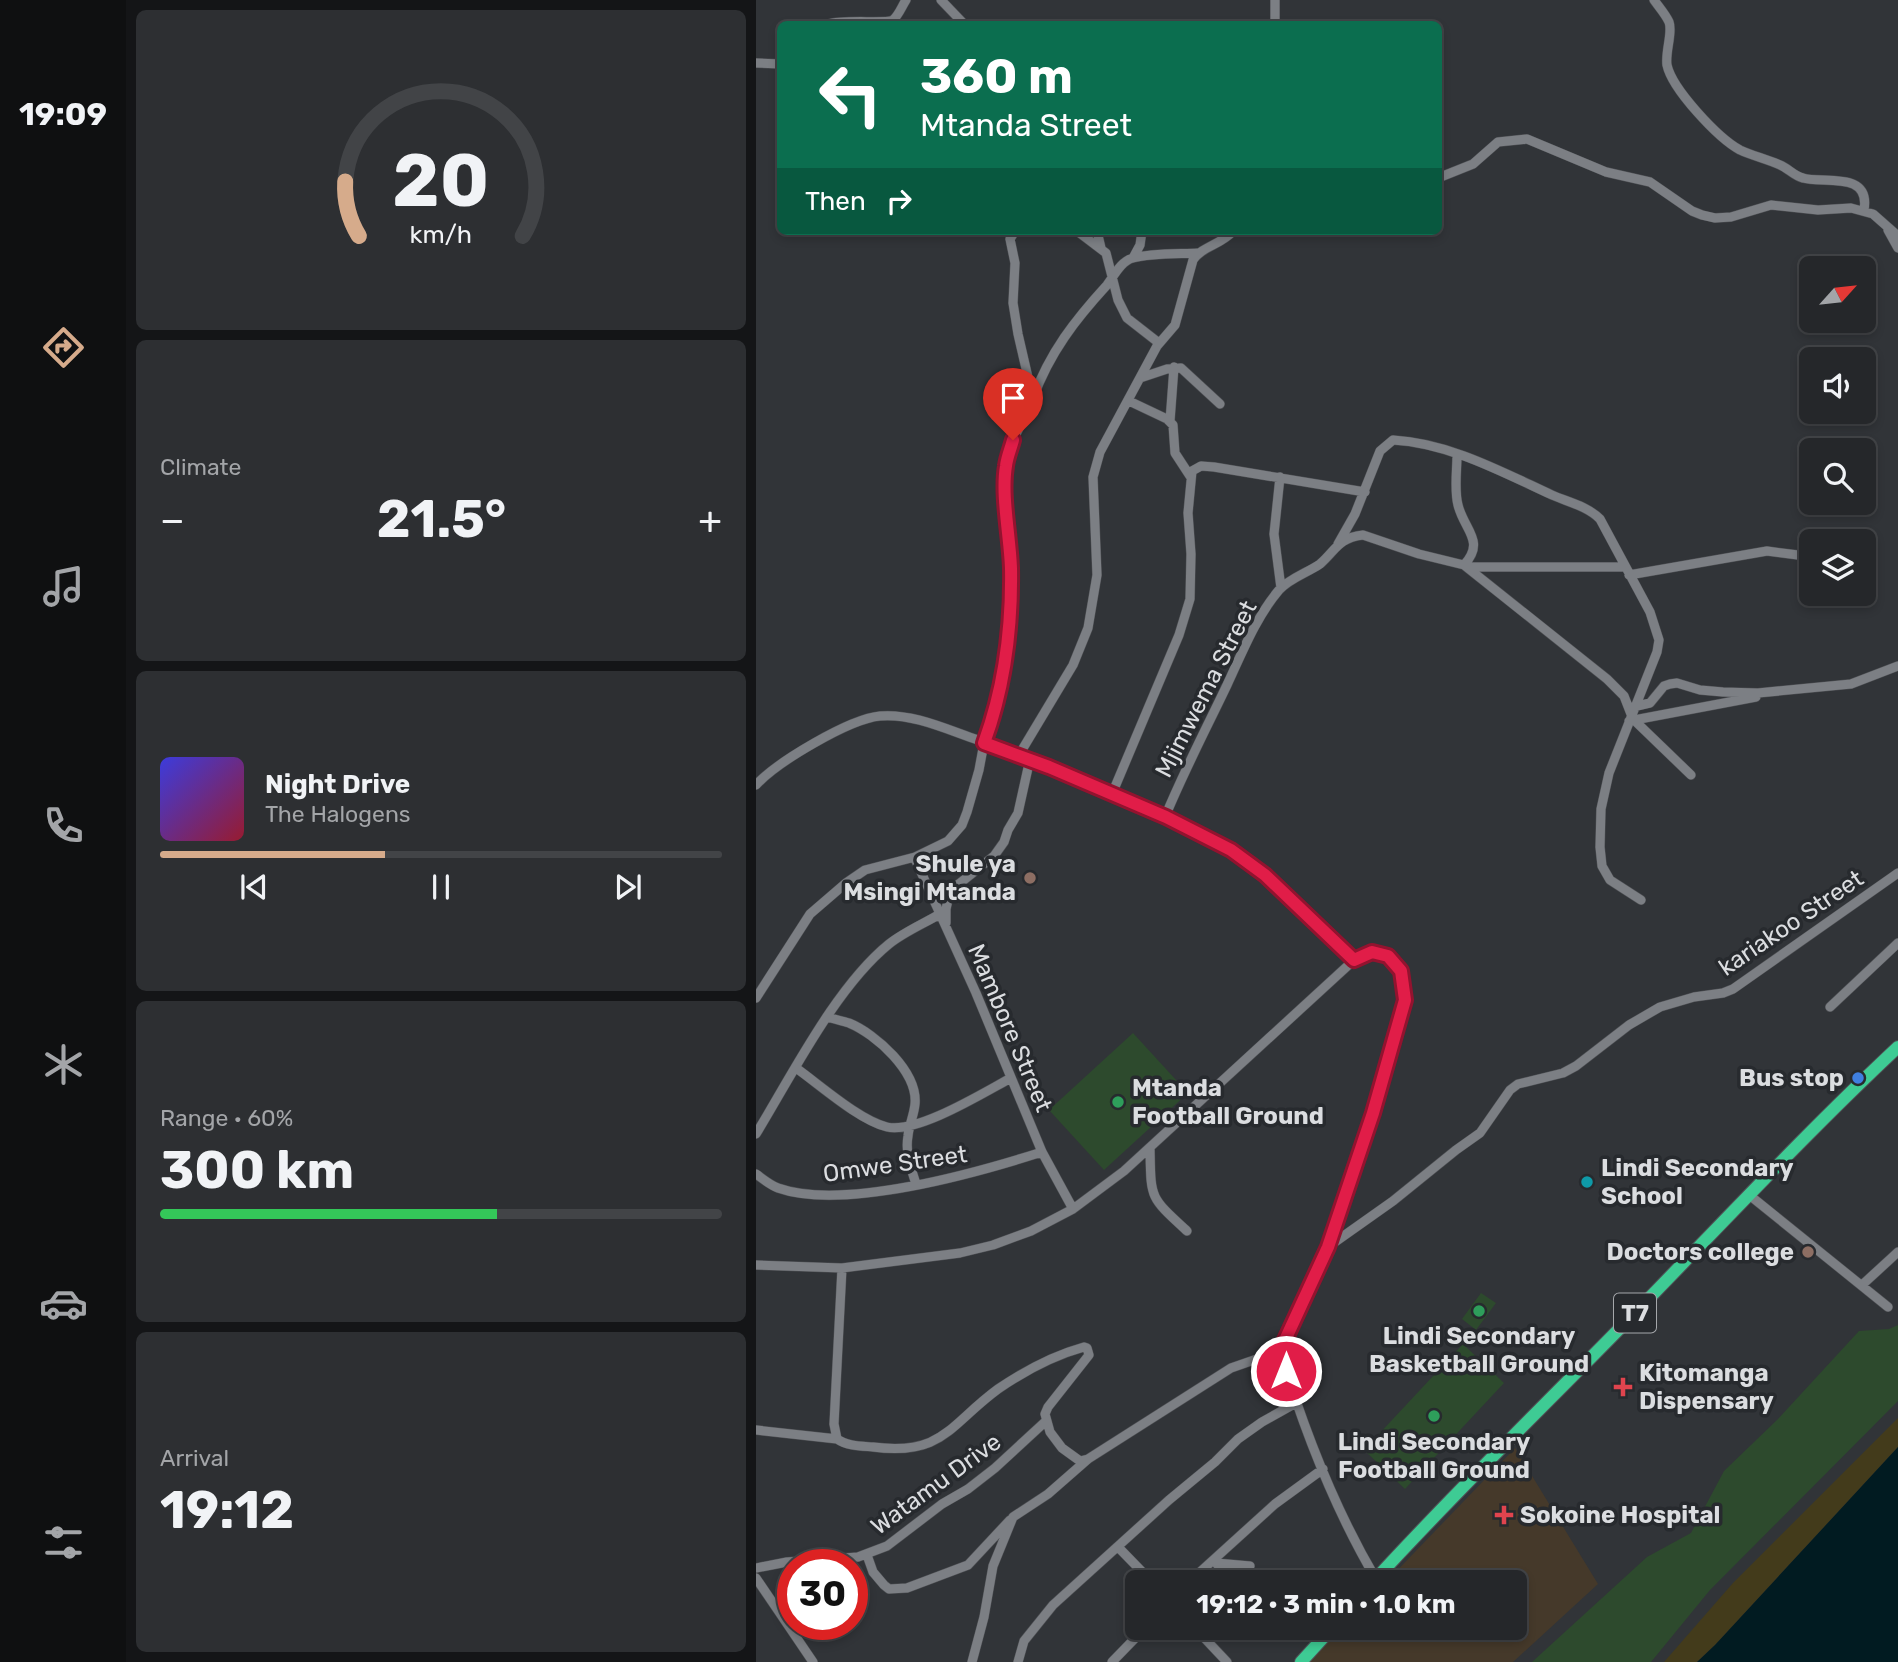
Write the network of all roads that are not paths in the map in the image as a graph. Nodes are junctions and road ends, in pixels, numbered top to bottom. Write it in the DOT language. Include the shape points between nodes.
graph roads {
  1 [pos="906,0"];
  2 [pos="941,0"];
  3 [pos="1275,0"];
  4 [pos="1654,0"];
  5 [pos="853,21"];
  6 [pos="878,21"];
  7 [pos="889,21"];
  8 [pos="961,21"];
  9 [pos="1275,21"];
  10 [pos="756,63"];
  11 [pos="777,64"];
  12 [pos="1442,176"];
  13 [pos="1864,210"];
  14 [pos="1886,226"];
  15 [pos="1012,235"];
  16 [pos="1083,235"];
  17 [pos="1098,235"];
  18 [pos="1141,235"];
  19 [pos="1229,235"];
  20 [pos="1898,235"];
  21 [pos="1101,248"];
  22 [pos="1898,248"];
  23 [pos="1198,253"];
  24 [pos="1133,258"];
  25 [pos="1112,278"];
  26 [pos="1159,343"];
  27 [pos="1174,367"];
  28 [pos="1140,379"];
  29 [pos="1129,401"];
  30 [pos="1031,404"];
  31 [pos="1220,404"];
  32 [pos="1170,421"];
  33 [pos="1457,455"];
  34 [pos="1190,476"];
  35 [pos="1280,477"];
  36 [pos="1365,492"];
  37 [pos="1338,544"];
  38 [pos="1798,555"];
  39 [pos="1466,566"];
  40 [pos="1627,571"];
  41 [pos="1281,588"];
  42 [pos="1898,666"];
  43 [pos="1796,690"];
  44 [pos="1632,715"];
  45 [pos="984,743"];
  46 [pos="1019,755"];
  47 [pos="1030,759"];
  48 [pos="1691,775"];
  49 [pos="756,785"];
  50 [pos="1112,794"];
  51 [pos="1166,817"];
  52 [pos="916,861"];
  53 [pos="1898,873"];
  54 [pos="1641,900"];
  55 [pos="940,914"];
  56 [pos="947,928"];
  57 [pos="1898,943"];
  58 [pos="1354,960"];
  59 [pos="756,998"];
  60 [pos="1830,1007"];
  61 [pos="827,1017"];
  62 [pos="1898,1048"];
  63 [pos="796,1068"];
  64 [pos="1011,1078"];
  65 [pos="910,1127"];
  66 [pos="756,1134"];
  67 [pos="1150,1148"];
  68 [pos="1042,1153"];
  69 [pos="756,1174"];
  70 [pos="916,1184"];
  71 [pos="1748,1194"];
  72 [pos="1073,1209"];
  73 [pos="1187,1231"];
  74 [pos="1328,1247"];
  75 [pos="1898,1252"];
  76 [pos="756,1265"];
  77 [pos="842,1268"];
  78 [pos="1862,1285"];
  79 [pos="1888,1307"];
  80 [pos="1280,1351"];
  81 [pos="1296,1402"];
  82 [pos="1046,1421"];
  83 [pos="756,1430"];
  84 [pos="837,1439"];
  85 [pos="1088,1460"];
  86 [pos="1323,1469"];
  87 [pos="1013,1517"];
  88 [pos="1118,1547"];
  89 [pos="868,1555"];
  90 [pos="979,1556"];
  91 [pos="868,1558"];
  92 [pos="1214,1561"];
  93 [pos="777,1564"];
  94 [pos="993,1566"];
  95 [pos="1250,1566"];
  96 [pos="756,1568"];
  97 [pos="1140,1570"];
  98 [pos="1203,1570"];
  99 [pos="1222,1570"];
  100 [pos="1370,1570"];
  101 [pos="1385,1570"];
  102 [pos="756,1578"];
  103 [pos="1133,1640"];
  104 [pos="1206,1640"];
  105 [pos="1321,1640"];
  106 [pos="813,1662"];
  107 [pos="972,1662"];
  108 [pos="1017,1662"];
  109 [pos="1112,1662"];
  110 [pos="1227,1662"];
  111 [pos="1301,1662"];
  1 -- 7 [label="street"];
  2 -- 8 [label="street"];
  3 -- 9 [label="street"];
  4 -- 13 [label="street" via="1670,24 1666,57 1672,79 1713,129 1738,149 1778,163 1799,177 1846,181 1863,196"];
  5 -- 6 [label="street"];
  10 -- 11 [label="street"];
  12 -- 13 [label="street" via="1473,164 1498,142 1527,139 1606,172 1650,182 1692,211 1715,218 1771,205"];
  13 -- 14 [label="street"];
  14 -- 20 [label="street"];
  14 -- 22 [label="street"];
  15 -- 30 [label="street" via="1013,303"];
  16 -- 21 [label="street"];
  17 -- 21 [label="street"];
  18 -- 24 [label="street"];
  19 -- 23 [label="street"];
  21 -- 25 [label="street"];
  23 -- 24 [label="street"];
  23 -- 26 [label="street" via="1190,265 1179,317"];
  24 -- 25 [label="street"];
  25 -- 26 [label="street" via="1127,318"];
  25 -- 30 [label="street" via="1063,337"];
  26 -- 28 [label="street"];
  27 -- 28 [label="street"];
  27 -- 31 [label="street" via="1181,368"];
  27 -- 32 [label="street"];
  28 -- 29 [label="street"];
  29 -- 32 [label="street"];
  29 -- 46 [label="street" via="1103,444 1093,477 1097,575 1088,628 1073,665"];
  30 -- 45 [label="street" via="1006,466 1011,573 1007,645 1000,694"];
  32 -- 34 [label="street" via="1175,453"];
  33 -- 36 [label="street, Mjimwema Street" via="1422,443 1393,440 1380,451"];
  33 -- 39 [label="street" via="1457,503 1474,544"];
  33 -- 40 [label="street" via="1593,513 1606,528"];
  34 -- 35 [label="street" via="1201,466"];
  34 -- 50 [label="street" via="1190,599"];
  35 -- 36 [label="street"];
  35 -- 41 [label="street" via="1273,534"];
  36 -- 37 [label="street, Mjimwema Street"];
  37 -- 39 [label="street" via="1363,535"];
  37 -- 41 [label="street, Mjimwema Street" via="1319,564"];
  38 -- 40 [label="street" via="1766,551"];
  39 -- 40 [label="street"];
  39 -- 44 [label="street" via="1607,679 1624,696"];
  40 -- 44 [label="street" via="1650,612 1659,640"];
  41 -- 51 [label="street, Mjimwema Street" via="1252,632"];
  42 -- 43 [label="street" via="1851,684"];
  43 -- 44 [label="street"];
  43 -- 44 [label="street" via="1723,692 1677,683 1664,686"];
  44 -- 48 [label="street"];
  44 -- 54 [label="street" via="1604,790 1602,866 1609,880"];
  45 -- 46 [label="street"];
  45 -- 49 [label="street" via="928,723 880,716 796,753"];
  45 -- 59 [label="street" via="967,812 954,836 929,852 865,870 846,883 810,914"];
  46 -- 47 [label="street"];
  47 -- 50 [label="street"];
  47 -- 56 [label="street" via="1018,813 999,850 950,891"];
  50 -- 51 [label="street"];
  51 -- 58 [label="street" via="1247,861"];
  52 -- 55 [label="street, Mambore Street"];
  53 -- 74 [label="street, kariakoo Street" via="1732,989 1660,1007 1576,1066 1518,1084 1480,1133"];
  55 -- 56 [label="street, Mambore Street"];
  55 -- 61 [label="street" via="878,954"];
  56 -- 64 [label="street, Mambore Street"];
  57 -- 60 [label="street"];
  58 -- 67 [label="street"];
  58 -- 74 [label="street" via="1372,952 1388,956 1401,971 1405,1000"];
  61 -- 63 [label="street"];
  61 -- 65 [label="street" via="865,1032 907,1073 915,1103"];
  62 -- 71 [label="highway, T7"];
  63 -- 65 [label="street" via="865,1118 890,1128"];
  63 -- 66 [label="street"];
  64 -- 65 [label="street"];
  64 -- 68 [label="street, Mambore Street"];
  65 -- 70 [label="street" via="907,1157"];
  67 -- 72 [label="street"];
  67 -- 73 [label="street" via="1154,1197"];
  68 -- 70 [label="street, Omwe Street"];
  68 -- 72 [label="street, Mambore Street"];
  69 -- 70 [label="street, Omwe Street" via="776,1187 816,1195"];
  71 -- 78 [label="street"];
  71 -- 101 [label="highway, T7"];
  72 -- 77 [label="street" via="993,1245"];
  74 -- 80 [label="street"];
  75 -- 78 [label="street"];
  76 -- 77 [label="street"];
  77 -- 84 [label="street" via="834,1407"];
  78 -- 79 [label="street"];
  80 -- 81 [label="street"];
  80 -- 85 [label="street" via="1231,1368"];
  81 -- 86 [label="street"];
  81 -- 88 [label="street" via="1238,1438"];
  82 -- 84 [label="street" via="1048,1407 1089,1355 1087,1348 1043,1364 1003,1386 946,1433 918,1448 879,1448"];
  82 -- 85 [label="street" via="1062,1448 1080,1461"];
  82 -- 89 [label="street, Watamu Drive" via="968,1489"];
  83 -- 84 [label="street"];
  85 -- 87 [label="street"];
  86 -- 92 [label="street" via="1275,1504"];
  86 -- 100 [label="street"];
  87 -- 90 [label="street"];
  87 -- 94 [label="street"];
  88 -- 97 [label="street"];
  88 -- 108 [label="street" via="1036,1623"];
  90 -- 91 [label="street" via="956,1572 899,1590 879,1581"];
  90 -- 94 [label="street"];
  92 -- 95 [label="street"];
  92 -- 98 [label="street"];
  92 -- 99 [label="street"];
  93 -- 96 [label="street, Watamu Drive"];
  94 -- 107 [label="street"];
  102 -- 106 [label="street"];
  103 -- 109 [label="street"];
  104 -- 110 [label="street"];
  105 -- 111 [label="highway"];
}
